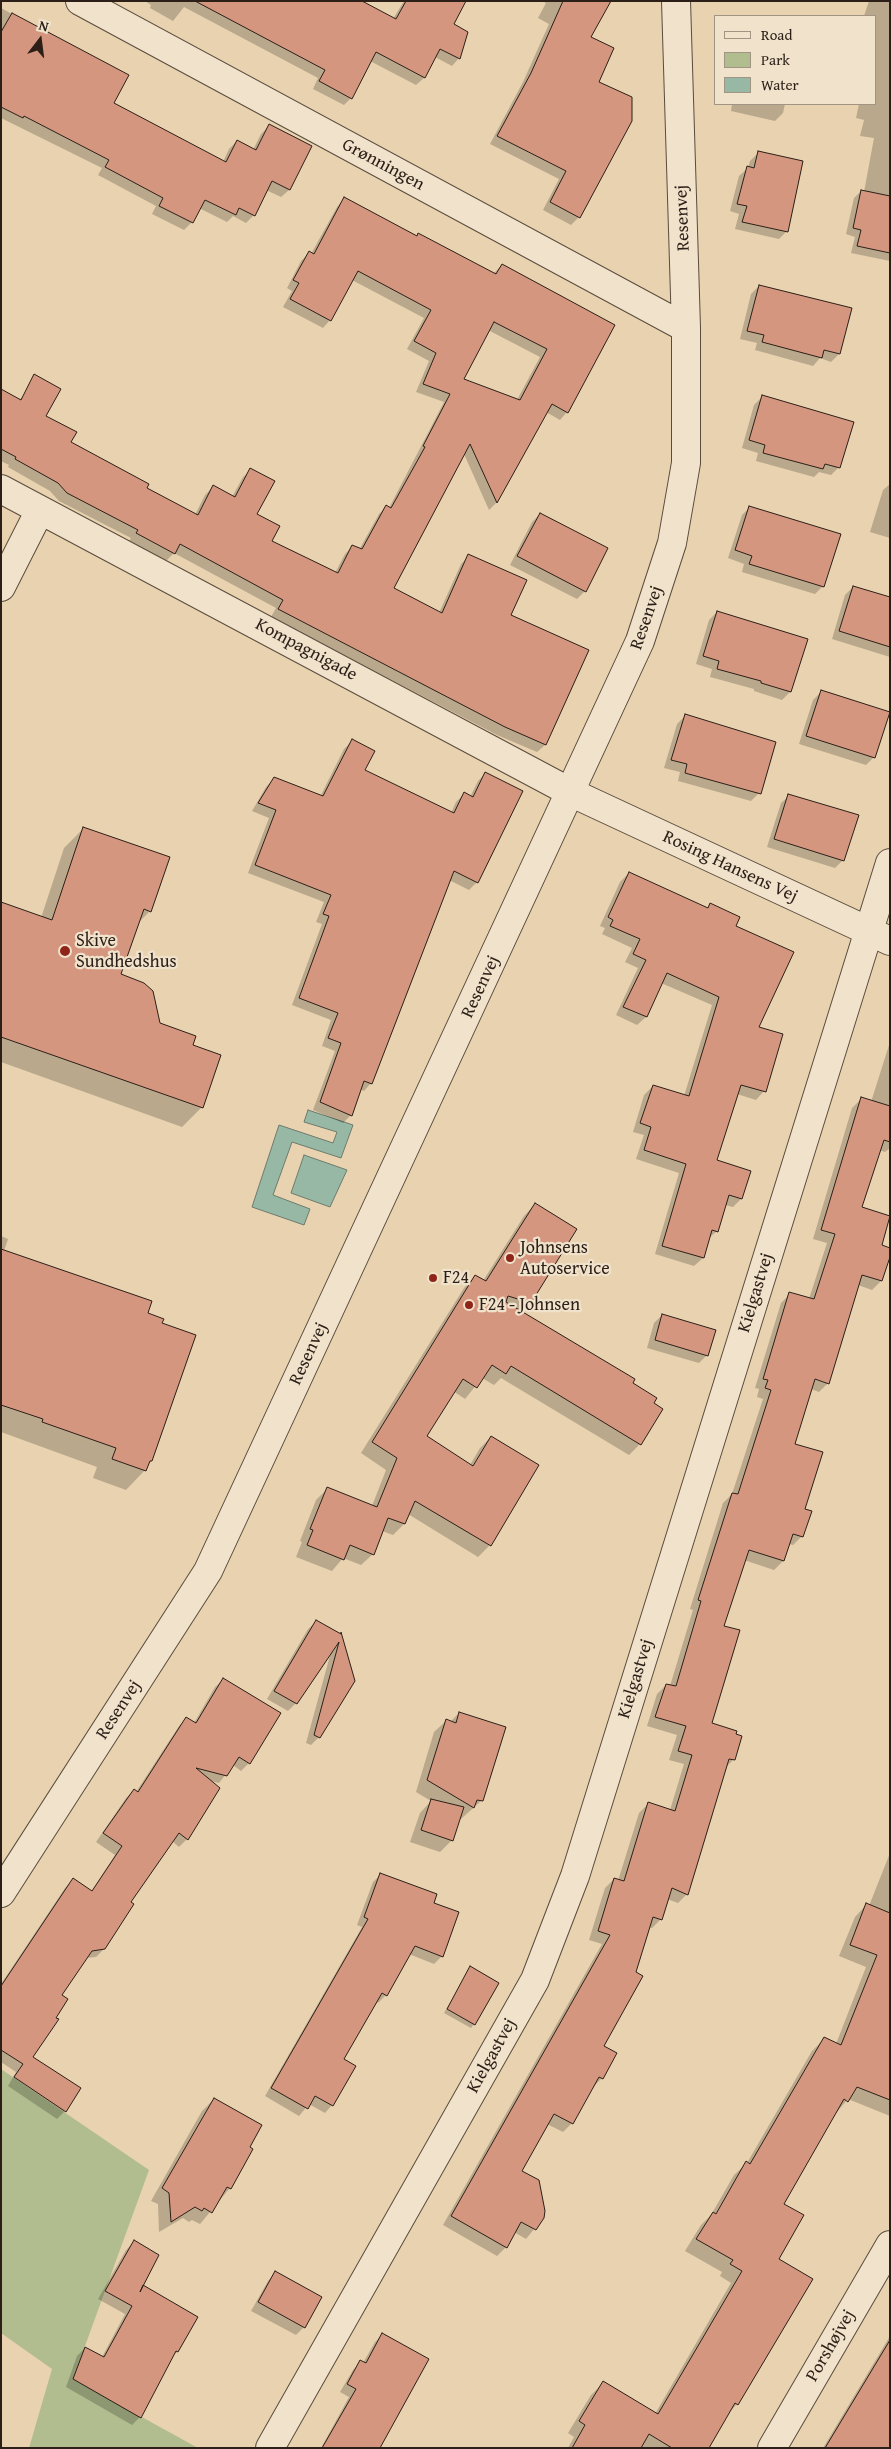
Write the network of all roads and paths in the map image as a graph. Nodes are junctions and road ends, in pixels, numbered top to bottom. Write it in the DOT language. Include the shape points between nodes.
graph roads {
  1 [pos="80,1"];
  2 [pos="676,1"];
  3 [pos="686,328"];
  4 [pos="1,489"];
  5 [pos="40,510"];
  6 [pos="1,587"];
  7 [pos="572,792"];
  8 [pos="890,864"];
  9 [pos="879,937"];
  10 [pos="1,1892"];
  11 [pos="890,2245"];
  12 [pos="270,2448"];
  13 [pos="772,2448"];
  1 -- 3 [label="street, Grønningen"];
  2 -- 3 [label="street, Resenvej"];
  3 -- 7 [label="street, Resenvej" via="686,463 672,543 640,641"];
  4 -- 5 [label="street, Kompagnigade"];
  5 -- 6 [label="street"];
  5 -- 7 [label="street, Kompagnigade"];
  7 -- 9 [label="street, Rosing Hansens Vej"];
  7 -- 10 [label="street, Resenvej" via="208,1571"];
  8 -- 9 [label="street, Kielgastvej"];
  9 -- 12 [label="street, Kielgastvej" via="575,1876 535,1980"];
  11 -- 13 [label="street, Porshøjvej"];
}
